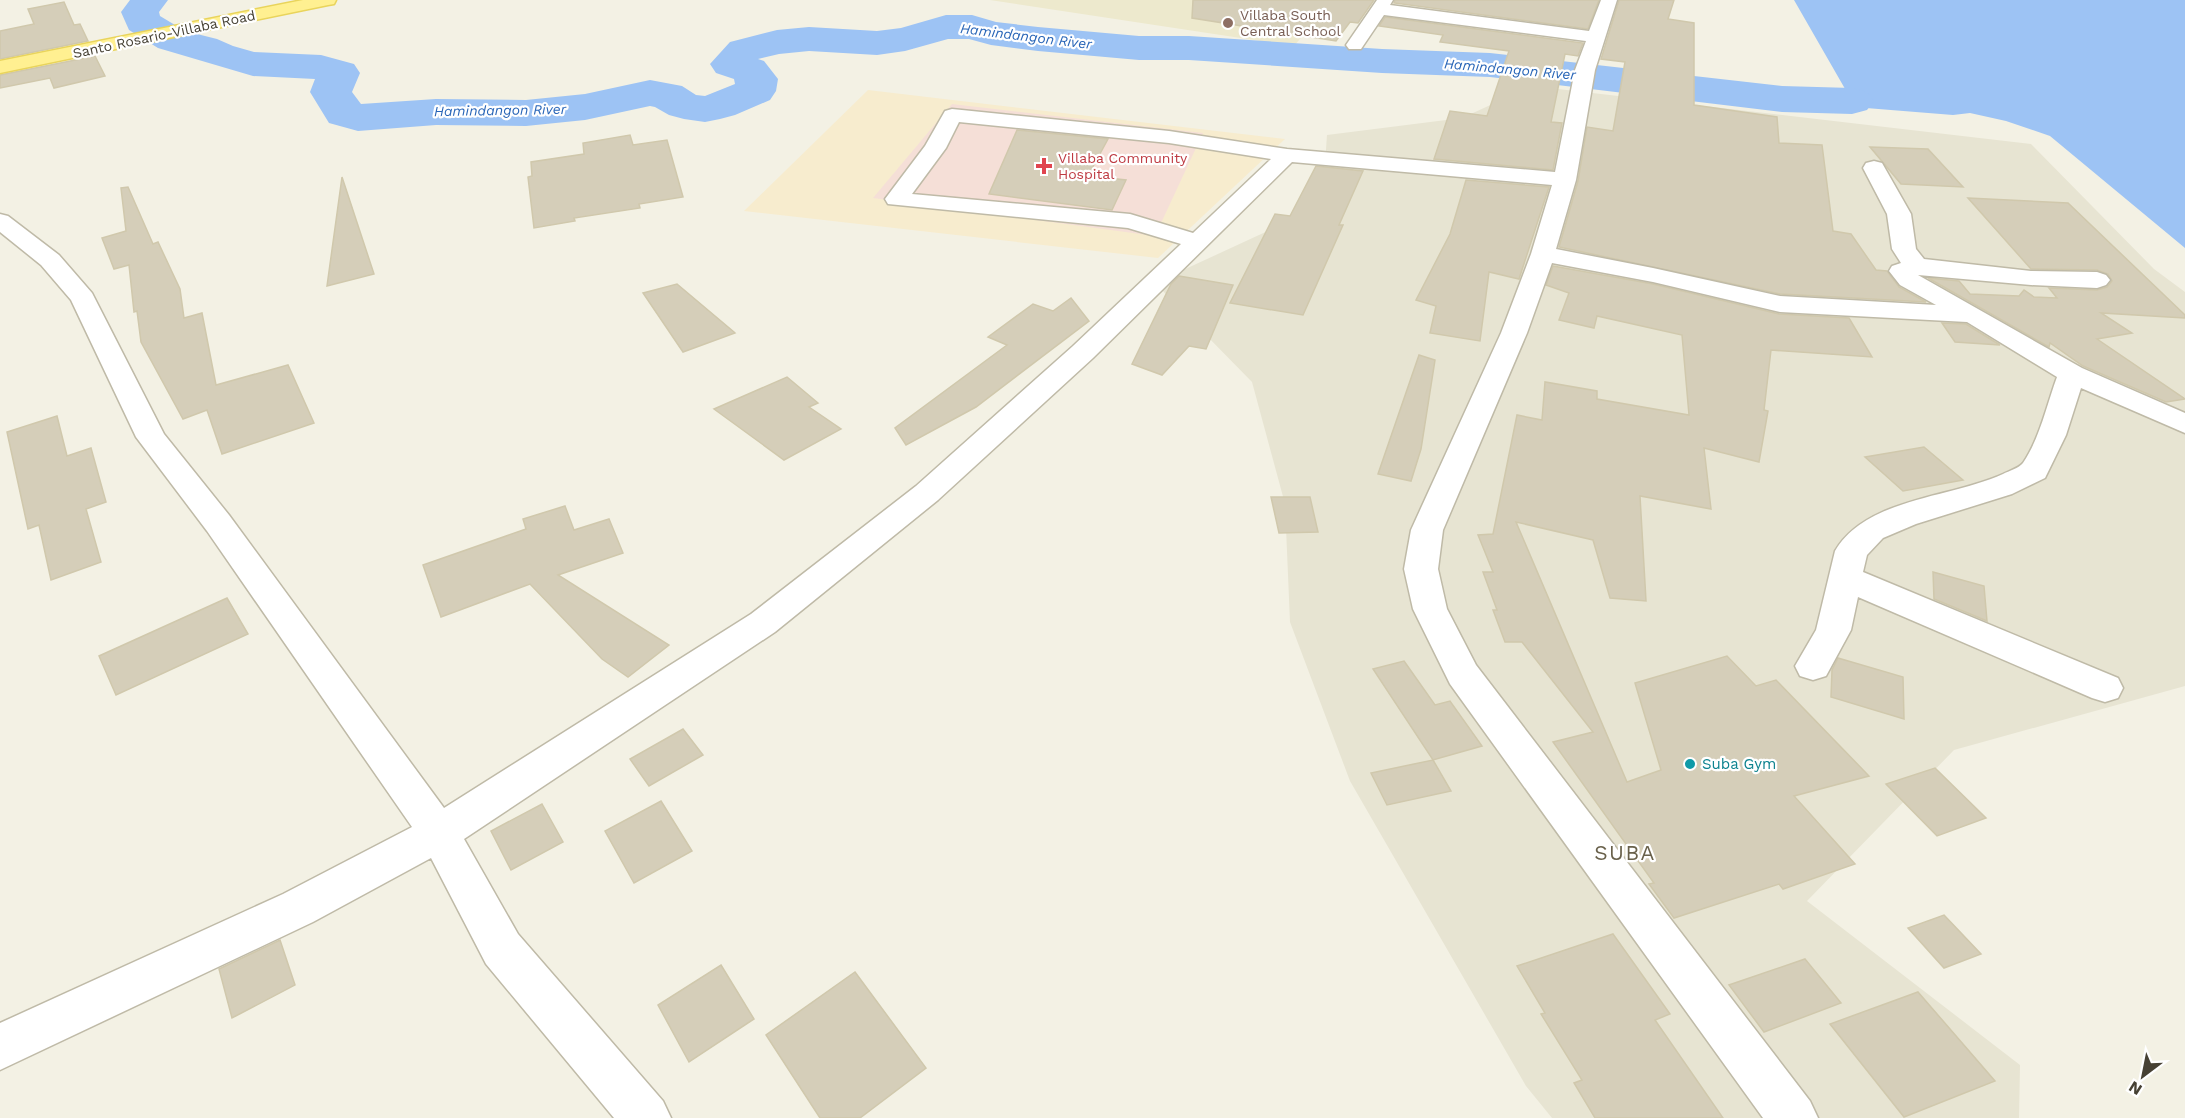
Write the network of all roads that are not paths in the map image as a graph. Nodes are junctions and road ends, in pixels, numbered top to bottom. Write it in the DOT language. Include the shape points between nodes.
graph roads {
  1 [pos="328,0"];
  2 [pos="1609,0"];
  3 [pos="1382,4"];
  4 [pos="1595,37"];
  5 [pos="1355,45"];
  6 [pos="0,67"];
  7 [pos="1287,155"];
  8 [pos="1874,168"];
  9 [pos="1565,180"];
  10 [pos="0,221"];
  11 [pos="1198,242"];
  12 [pos="1543,255"];
  13 [pos="1916,266"];
  14 [pos="2097,280"];
  15 [pos="1973,315"];
  16 [pos="2072,374"];
  17 [pos="2185,424"];
  18 [pos="1846,578"];
  19 [pos="1813,666"];
  20 [pos="2105,687"];
  21 [pos="439,833"];
  22 [pos="0,1047"];
  23 [pos="646,1118"];
  24 [pos="1793,1118"];
  1 -- 6 [label="main road, Santo Rosario-Villaba Road"];
  2 -- 4 [label="street"];
  3 -- 4 [label="street"];
  3 -- 5 [label="street"];
  4 -- 9 [label="street" via="1582,81"];
  7 -- 9 [label="street"];
  7 -- 11 [label="street"];
  7 -- 11 [label="street" via="1169,137 952,115 935,148 897,199 1130,221"];
  8 -- 13 [label="street" via="1899,214 1904,249"];
  9 -- 12 [label="street"];
  10 -- 21 [label="street" via="50,260 83,298 151,437 218,523"];
  11 -- 21 [label="street" via="927,493 763,623"];
  12 -- 15 [label="street" via="1780,304"];
  12 -- 24 [label="street" via="1514,333 1428,530 1421,569 1430,609 1463,674"];
  13 -- 14 [label="street" via="2031,278"];
  13 -- 15 [label="street" via="1901,271 1909,280"];
  15 -- 16 [label="street"];
  16 -- 17 [label="street"];
  16 -- 18 [label="street" via="2034,471 2001,487 1872,530 1851,551"];
  18 -- 19 [label="street" via="1833,630"];
  18 -- 20 [label="street"];
  21 -- 22 [label="street" via="298,908"];
  21 -- 23 [label="street" via="502,949"];
}
